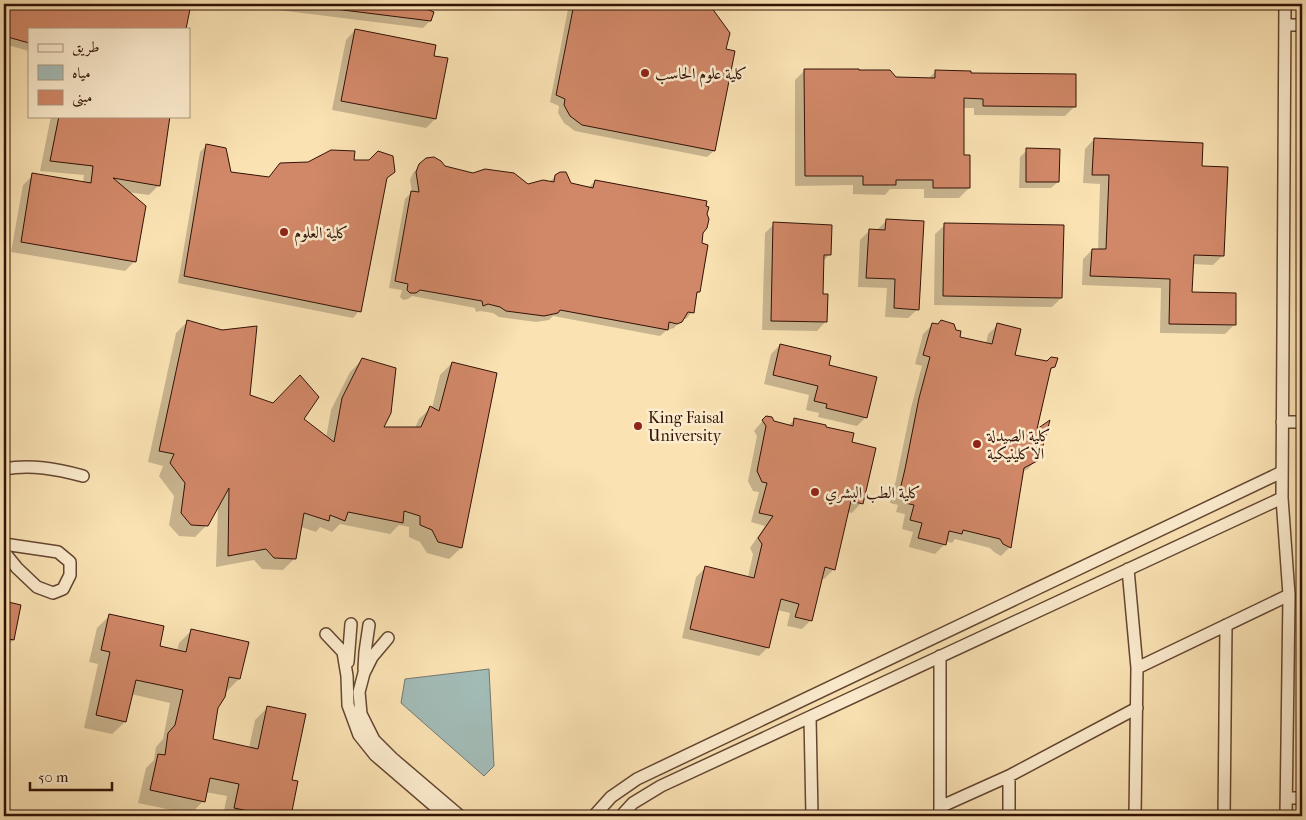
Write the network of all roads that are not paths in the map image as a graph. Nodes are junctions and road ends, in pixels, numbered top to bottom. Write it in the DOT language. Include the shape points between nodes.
graph roads {
  1 [pos="1285,4"];
  2 [pos="1302,25"];
  3 [pos="1284,26"];
  4 [pos="1282,422"];
  5 [pos="1302,422"];
  6 [pos="4,469"];
  7 [pos="1282,472"];
  8 [pos="83,476"];
  9 [pos="1282,498"];
  10 [pos="4,544"];
  11 [pos="4,552"];
  12 [pos="1128,569"];
  13 [pos="1289,595"];
  14 [pos="350,624"];
  15 [pos="368,625"];
  16 [pos="1226,625"];
  17 [pos="326,634"];
  18 [pos="388,638"];
  19 [pos="940,656"];
  20 [pos="1137,668"];
  21 [pos="347,673"];
  22 [pos="364,673"];
  23 [pos="1137,708"];
  24 [pos="810,716"];
  25 [pos="1009,776"];
  26 [pos="1287,798"];
  27 [pos="1302,798"];
  28 [pos="940,812"];
  29 [pos="446,816"];
  30 [pos="460,816"];
  31 [pos="594,816"];
  32 [pos="621,816"];
  33 [pos="812,816"];
  34 [pos="1009,816"];
  35 [pos="1135,816"];
  36 [pos="1224,816"];
  37 [pos="1286,816"];
  1 -- 3 [label="street"];
  2 -- 3 [label="street"];
  3 -- 4 [label="street"];
  4 -- 5 [label="street"];
  4 -- 7 [label="street"];
  6 -- 8 [label="street" via="38,467"];
  7 -- 9 [label="street"];
  7 -- 31 [label="street" via="659,768 612,797"];
  9 -- 12 [label="street"];
  9 -- 13 [label="street"];
  10 -- 11 [label="street" via="58,552 70,562 70,574 63,589 53,593 37,587"];
  12 -- 19 [label="street"];
  12 -- 20 [label="street"];
  13 -- 16 [label="street"];
  13 -- 26 [label="street"];
  14 -- 21 [label="street"];
  15 -- 22 [label="street"];
  16 -- 20 [label="street"];
  16 -- 36 [label="street"];
  17 -- 21 [label="street" via="343,652"];
  18 -- 22 [label="street"];
  19 -- 24 [label="street"];
  19 -- 28 [label="street"];
  20 -- 23 [label="street"];
  21 -- 29 [label="street" via="348,705 359,735 375,755"];
  22 -- 30 [label="street" via="359,692 361,714 374,740"];
  23 -- 25 [label="street"];
  23 -- 35 [label="street"];
  24 -- 32 [label="street" via="661,786 633,802"];
  24 -- 33 [label="street"];
  25 -- 28 [label="street"];
  25 -- 34 [label="street"];
  26 -- 27 [label="street"];
  26 -- 37 [label="street"];
}
